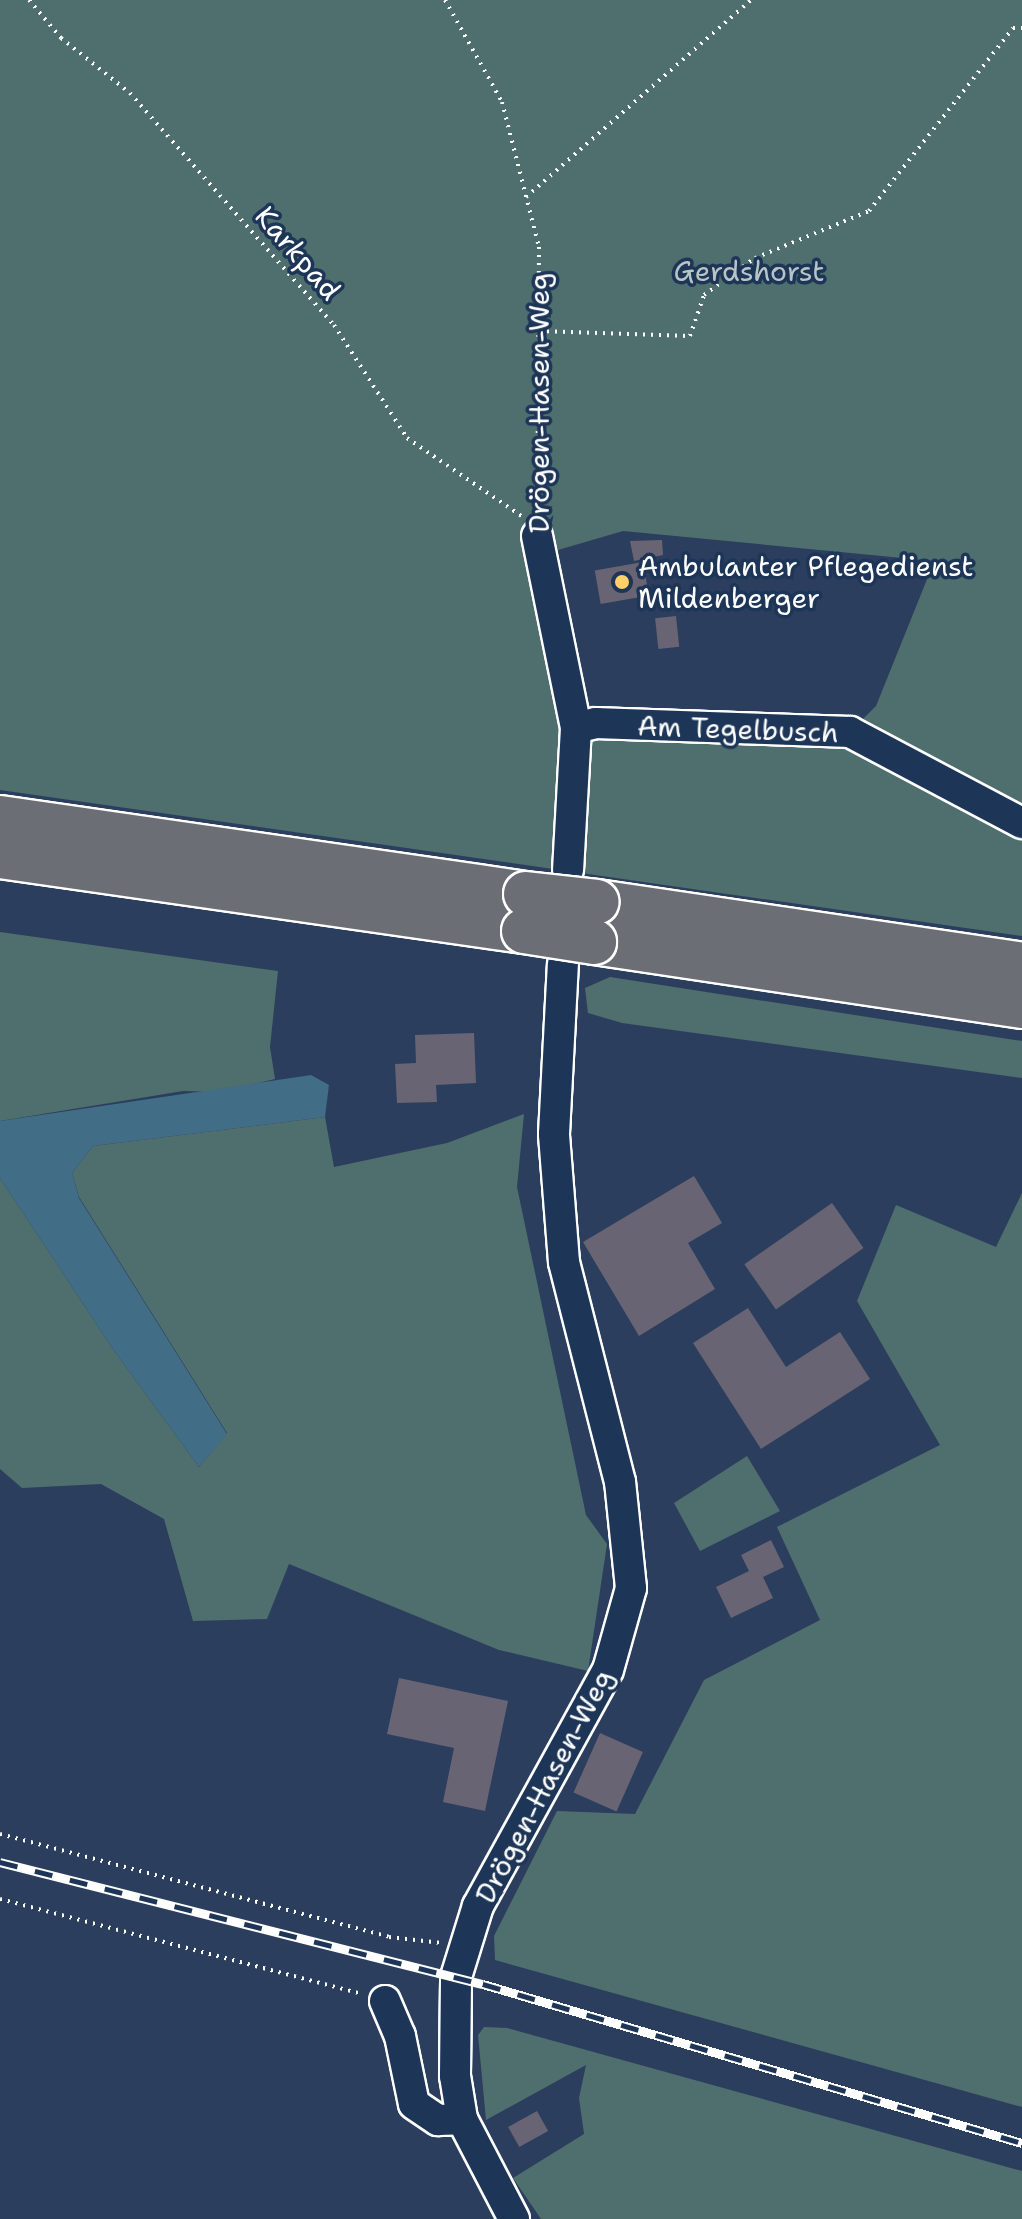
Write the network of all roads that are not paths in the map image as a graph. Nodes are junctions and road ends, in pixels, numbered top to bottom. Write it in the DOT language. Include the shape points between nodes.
graph roads {
  1 [pos="537,531"];
  2 [pos="576,728"];
  3 [pos="0,818"];
  4 [pos="1022,823"];
  5 [pos="0,856"];
  6 [pos="568,870"];
  7 [pos="525,912"];
  8 [pos="585,936"];
  9 [pos="1022,965"];
  10 [pos="1022,1006"];
  11 [pos="385,2001"];
  12 [pos="471,2132"];
  13 [pos="514,2219"];
  1 -- 2 [label="street, Drögen-Hasen-Weg"];
  2 -- 4 [label="street, Am Tegelbusch" via="596,723 850,732"];
  2 -- 6 [label="street, Drögen-Hasen-Weg"];
  3 -- 7 [label="highway"];
  5 -- 7 [label="highway"];
  7 -- 8 [label="highway, bridge"];
  8 -- 9 [label="highway"];
  8 -- 10 [label="highway"];
  8 -- 12 [label="street, Drögen-Hasen-Weg" via="554,1134 564,1262 620,1482 631,1588 621,1632 595,1698 478,1906 463,1945 453,2016"];
  11 -- 12 [label="street" via="400,2036 414,2104"];
  12 -- 13 [label="street, Drögen-Hasen-Weg"];
}
